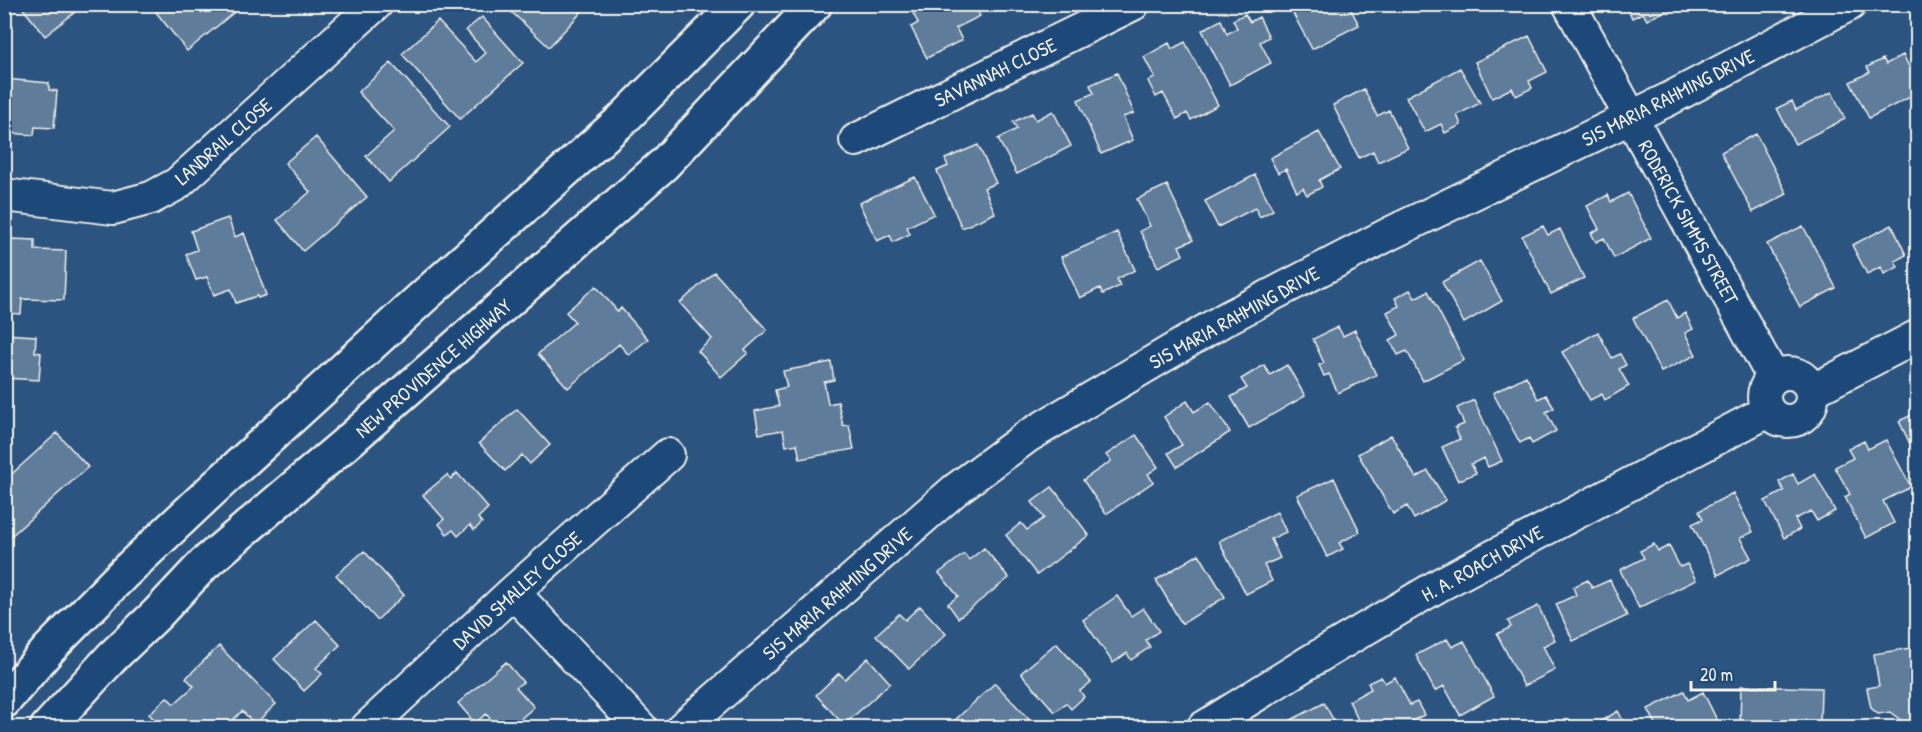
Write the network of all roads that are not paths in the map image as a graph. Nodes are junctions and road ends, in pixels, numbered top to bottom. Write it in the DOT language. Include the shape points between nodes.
graph roads {
  1 [pos="376,4"];
  2 [pos="738,4"];
  3 [pos="815,4"];
  4 [pos="1133,4"];
  5 [pos="1569,4"];
  6 [pos="1850,4"];
  7 [pos="1632,116"];
  8 [pos="856,140"];
  9 [pos="4,195"];
  10 [pos="1917,336"];
  11 [pos="1773,377"];
  12 [pos="1812,391"];
  13 [pos="1767,411"];
  14 [pos="668,455"];
  15 [pos="513,592"];
  16 [pos="4,701"];
  17 [pos="47,728"];
  18 [pos="367,728"];
  19 [pos="641,728"];
  20 [pos="646,728"];
  21 [pos="675,728"];
  22 [pos="682,728"];
  23 [pos="1203,728"];
  1 -- 9 [label="street, LANDRAIL CLOSE" via="177,184 151,198 113,208"];
  2 -- 16 [label="highway" via="622,120 424,296 124,573"];
  3 -- 17 [label="highway, NEW PROVIDENCE HIGHWAY" via="664,164 204,564"];
  4 -- 8 [label="street, SAVANNAH CLOSE"];
  5 -- 7 [label="street, RODERICK SIMMS STREET"];
  6 -- 7 [label="street, SIS MARIA RAHMING DRIVE"];
  7 -- 11 [label="street, RODERICK SIMMS STREET"];
  7 -- 22 [label="street, SIS MARIA RAHMING DRIVE" via="1390,233 1227,318 1028,436 955,490"];
  10 -- 12 [label="street"];
  11 -- 12 [label="street" via="1780,373 1796,374"];
  11 -- 13 [label="street" via="1763,397"];
  12 -- 13 [label="street" via="1809,410 1802,417 1784,421"];
  13 -- 23 [label="street, H. A. ROACH DRIVE" via="1441,585"];
  14 -- 15 [label="street, DAVID SMALLEY CLOSE"];
  15 -- 18 [label="street, DAVID SMALLEY CLOSE"];
  15 -- 19 [label="street"];
  20 -- 21 [label="street" via="661,723"];
}
